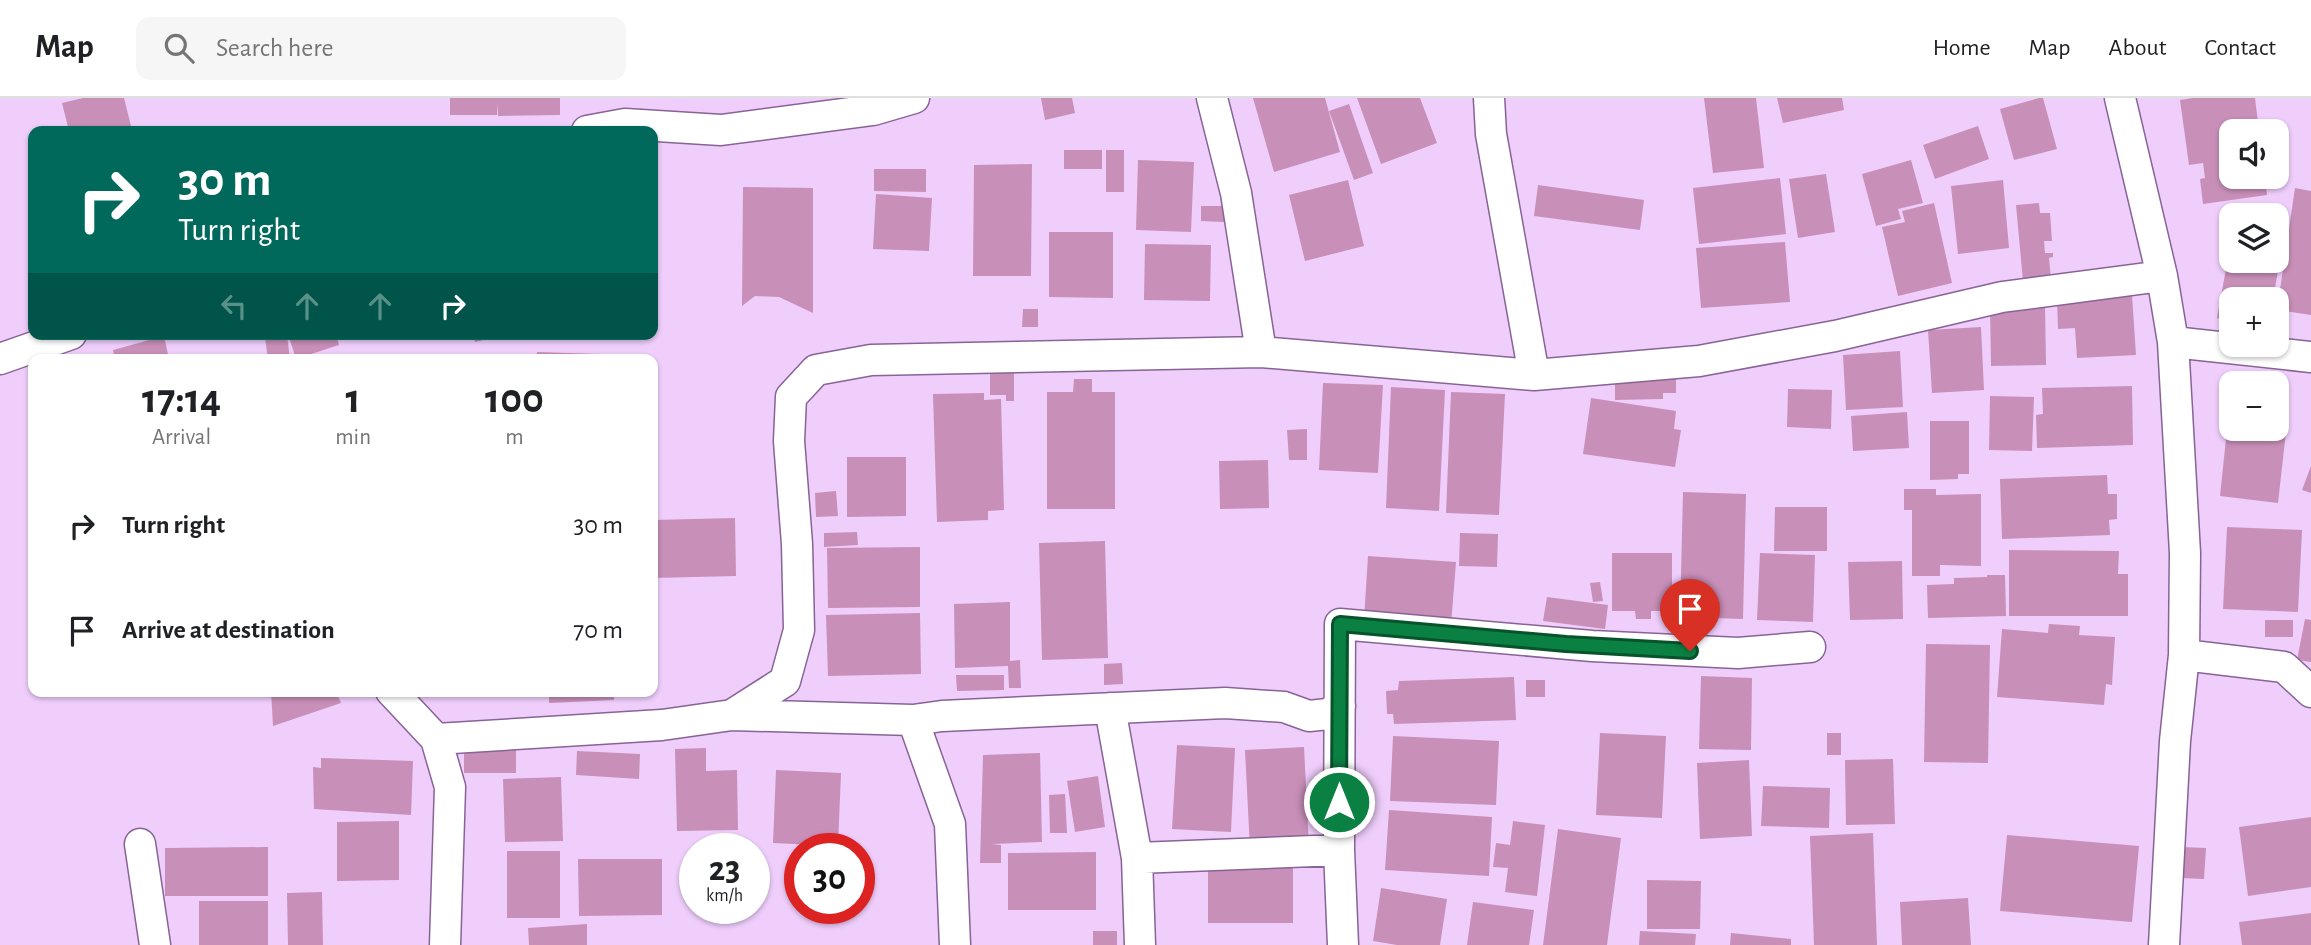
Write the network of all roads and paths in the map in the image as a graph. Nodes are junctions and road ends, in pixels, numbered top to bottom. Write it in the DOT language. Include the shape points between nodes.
graph roads {
  1 [pos="914,98"];
  2 [pos="1212,98"];
  3 [pos="1489,98"];
  4 [pos="2120,98"];
  5 [pos="869,104"];
  6 [pos="614,126"];
  7 [pos="652,126"];
  8 [pos="658,126"];
  9 [pos="2162,276"];
  10 [pos="54,340"];
  11 [pos="2173,342"];
  12 [pos="1261,352"];
  13 [pos="2311,357"];
  14 [pos="0,359"];
  15 [pos="1534,375"];
  16 [pos="1810,647"];
  17 [pos="2184,655"];
  18 [pos="2311,692"];
  19 [pos="397,697"];
  20 [pos="1340,706"];
  21 [pos="1110,708"];
  22 [pos="732,715"];
  23 [pos="913,720"];
  24 [pos="436,739"];
  25 [pos="140,844"];
  26 [pos="1339,850"];
  27 [pos="1137,858"];
  28 [pos="155,945"];
  29 [pos="445,945"];
  30 [pos="955,945"];
  31 [pos="1139,945"];
  32 [pos="1343,945"];
  33 [pos="2164,945"];
  1 -- 5 [label="street"];
  2 -- 12 [label="street" via="1236,193"];
  3 -- 15 [label="street" via="1491,134"];
  4 -- 9 [label="street"];
  5 -- 8 [label="street" via="721,131"];
  6 -- 7 [label="street"];
  9 -- 11 [label="street"];
  9 -- 15 [label="street" via="2002,297 1835,336 1699,361"];
  10 -- 14 [label="street"];
  11 -- 13 [label="street"];
  11 -- 17 [label="street" via="2185,553"];
  12 -- 15 [label="street"];
  12 -- 22 [label="street" via="871,360 816,370 791,397 789,441 799,629 785,681"];
  16 -- 20 [label="street" via="1738,653 1592,646 1340,624"];
  17 -- 18 [label="street" via="2284,667"];
  17 -- 33 [label="street"];
  19 -- 24 [label="street"];
  20 -- 21 [label="street" via="1328,714 1309,716 1284,707 1225,703"];
  20 -- 26 [label="street"];
  21 -- 23 [label="street"];
  21 -- 27 [label="street"];
  22 -- 23 [label="street"];
  22 -- 24 [label="street" via="662,725"];
  23 -- 30 [label="street" via="950,824"];
  24 -- 29 [label="street" via="450,788"];
  25 -- 28 [label="street"];
  26 -- 27 [label="street"];
  26 -- 32 [label="street"];
  27 -- 31 [label="street"];
}
